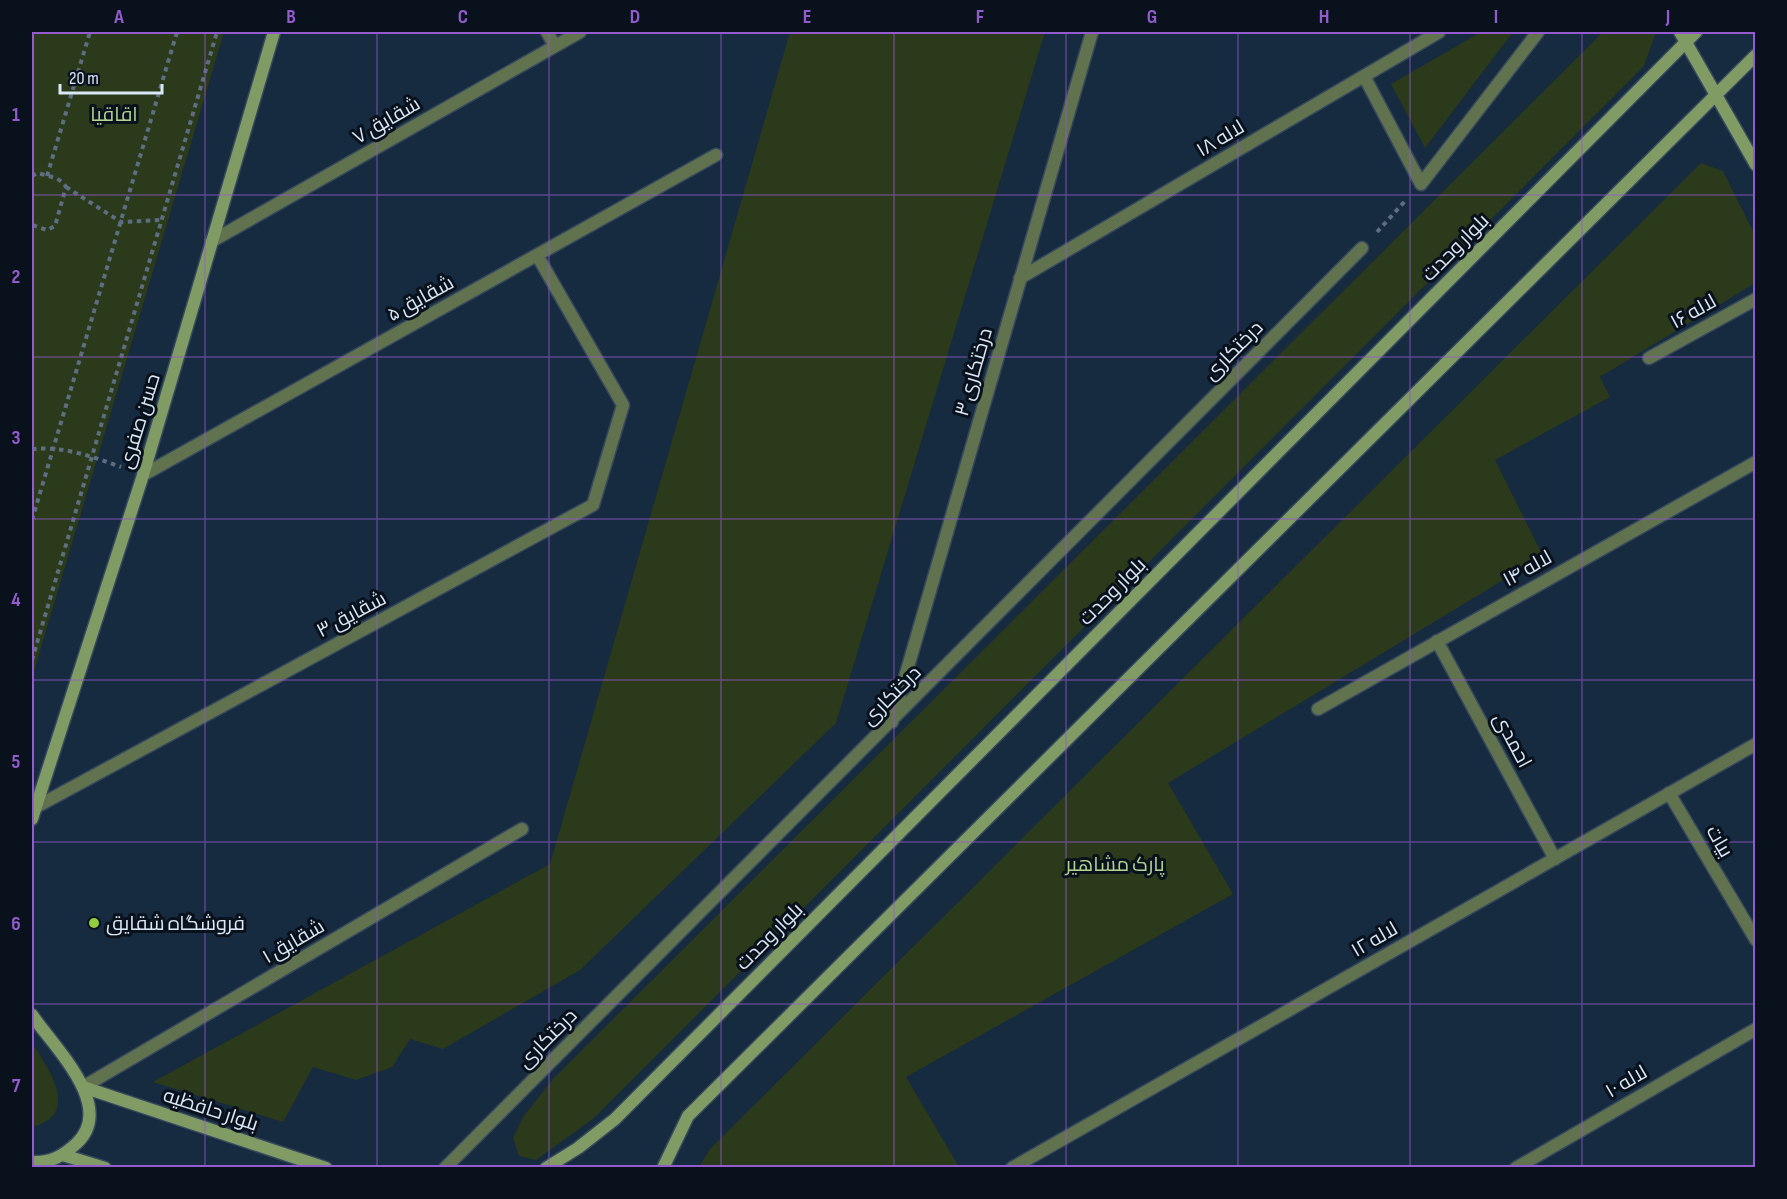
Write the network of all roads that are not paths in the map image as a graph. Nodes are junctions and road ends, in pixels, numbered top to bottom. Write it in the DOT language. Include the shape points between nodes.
graph roads {
  1 [pos="274,32"];
  2 [pos="547,32"];
  3 [pos="580,32"];
  4 [pos="1092,32"];
  5 [pos="1439,32"];
  6 [pos="1538,32"];
  7 [pos="1696,32"];
  8 [pos="1683,37"];
  9 [pos="555,45"];
  10 [pos="1755,55"];
  11 [pos="1364,76"];
  12 [pos="1715,95"];
  13 [pos="716,155"];
  14 [pos="1755,165"];
  15 [pos="212,242"];
  16 [pos="1362,248"];
  17 [pos="537,255"];
  18 [pos="1020,278"];
  19 [pos="1755,299"];
  20 [pos="1649,357"];
  21 [pos="1755,462"];
  22 [pos="143,475"];
  23 [pos="1437,641"];
  24 [pos="1318,709"];
  25 [pos="891,723"];
  26 [pos="1755,744"];
  27 [pos="1670,793"];
  28 [pos="34,813"];
  29 [pos="522,829"];
  30 [pos="1555,859"];
  31 [pos="1755,940"];
  32 [pos="32,1016"];
  33 [pos="1755,1029"];
  34 [pos="83,1087"];
  35 [pos="63,1155"];
  36 [pos="35,1164"];
  37 [pos="105,1167"];
  38 [pos="326,1167"];
  39 [pos="446,1167"];
  40 [pos="546,1167"];
  41 [pos="663,1167"];
  42 [pos="1012,1167"];
  43 [pos="1516,1167"];
  1 -- 15 [label="street, حسن صفری"];
  2 -- 9 [label="street"];
  3 -- 9 [label="street, شقایق ۷"];
  4 -- 18 [label="street, درختکاری ۳"];
  5 -- 11 [label="street, لاله ۱۸"];
  6 -- 11 [label="street" via="1421,184"];
  7 -- 8 [label="street, بلوار وحدت"];
  8 -- 12 [label="street"];
  8 -- 40 [label="street, بلوار وحدت" via="624,1110 578,1148"];
  9 -- 15 [label="street, شقایق ۷"];
  10 -- 12 [label="street"];
  11 -- 18 [label="street, لاله ۱۸"];
  12 -- 14 [label="street"];
  12 -- 41 [label="street" via="688,1116"];
  13 -- 17 [label="street, شقایق ۵"];
  15 -- 22 [label="street, حسن صفری"];
  16 -- 25 [label="street, درختکاری"];
  17 -- 22 [label="street, شقایق ۵"];
  17 -- 28 [label="street, شقایق ۳" via="623,405 593,505"];
  18 -- 25 [label="street, درختکاری ۳"];
  19 -- 20 [label="street, لاله ۱۶"];
  21 -- 23 [label="street, لاله ۱۴"];
  22 -- 28 [label="street, حسن صفری"];
  23 -- 24 [label="street, لاله ۱۴"];
  23 -- 30 [label="street, احمدی"];
  25 -- 39 [label="street, درختکاری"];
  26 -- 27 [label="street, لاله ۱۲"];
  27 -- 30 [label="street, لاله ۱۲"];
  27 -- 31 [label="street, بیات"];
  29 -- 34 [label="street, شقایق ۱"];
  30 -- 42 [label="street, لاله ۱۲"];
  32 -- 34 [label="street"];
  33 -- 43 [label="street, لاله ۱۰"];
  34 -- 35 [label="street" via="91,1108 89,1125 80,1140"];
  34 -- 38 [label="street, بلوار حافظیه"];
  35 -- 36 [label="street"];
  35 -- 37 [label="street"];
}
